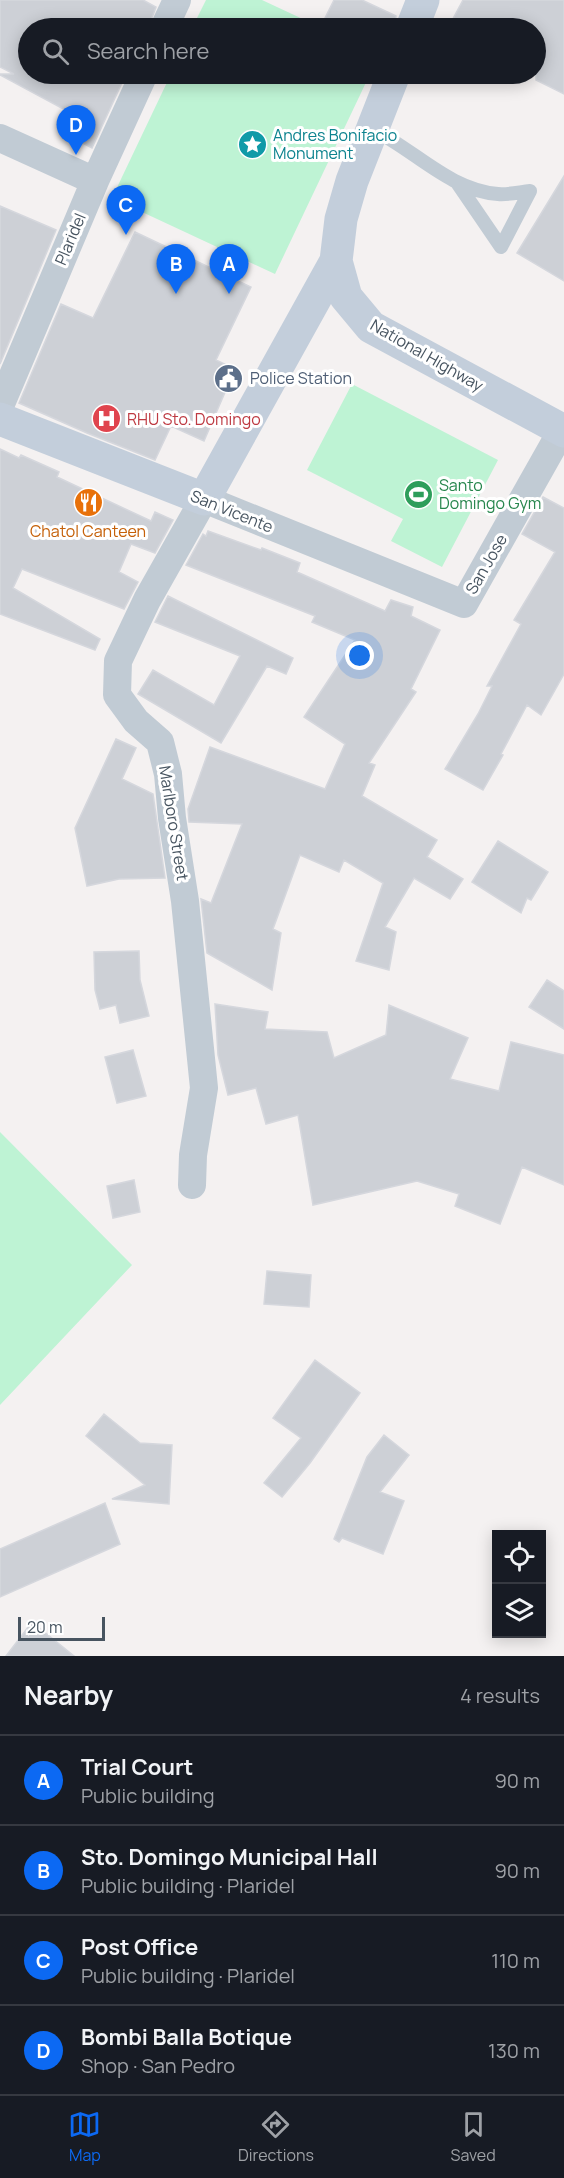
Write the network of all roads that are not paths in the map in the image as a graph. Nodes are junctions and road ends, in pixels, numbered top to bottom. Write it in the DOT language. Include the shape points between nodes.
graph roads {
  1 [pos="177,0"];
  2 [pos="169,18"];
  3 [pos="139,84"];
  4 [pos="390,84"];
  5 [pos="372,129"];
  6 [pos="0,138"];
  7 [pos="94,181"];
  8 [pos="458,184"];
  9 [pos="336,261"];
  10 [pos="0,406"];
  11 [pos="0,419"];
  12 [pos="563,430"];
  13 [pos="204,499"];
  14 [pos="464,604"];
  15 [pos="192,1185"];
  1 -- 2 [label="street"];
  3 -- 7 [label="street, Plaridel"];
  4 -- 5 [label="main road, National Highway"];
  5 -- 8 [label="lane"];
  5 -- 9 [label="main road, National Highway" via="341,219"];
  6 -- 7 [label="street"];
  7 -- 10 [label="street, Plaridel"];
  8 -- 8 [label="lane" via="500,195 530,191 501,247"];
  9 -- 12 [label="main road, National Highway" via="346,297 371,327"];
  9 -- 13 [label="main road"];
  11 -- 13 [label="main road, San Vicente"];
  12 -- 14 [label="street, San Jose"];
  13 -- 14 [label="street, San Vicente"];
  13 -- 15 [label="street, Marlboro Street" via="118,661 117,695 160,742 168,774 204,1088"];
}
